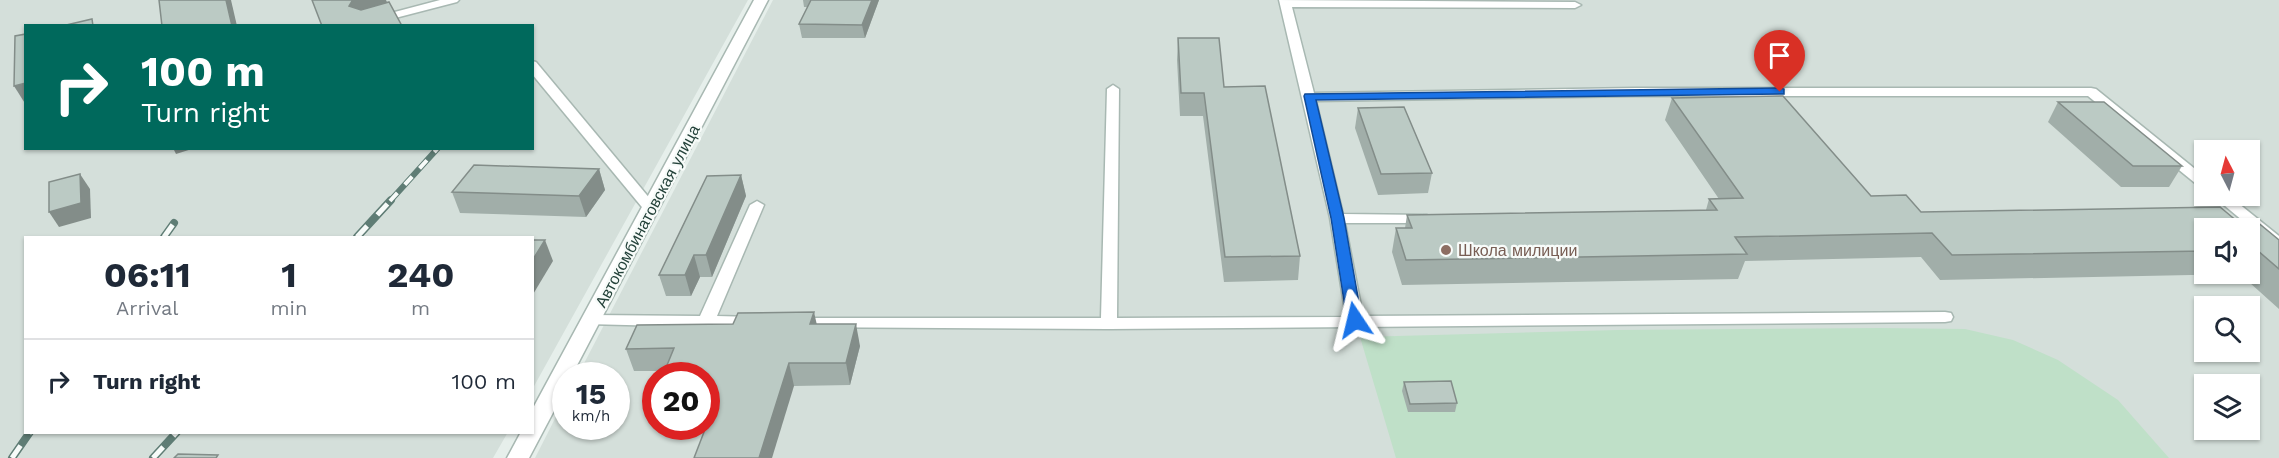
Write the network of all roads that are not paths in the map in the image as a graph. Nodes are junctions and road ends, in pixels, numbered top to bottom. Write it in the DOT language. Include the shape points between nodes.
graph roads {
  1 [pos="453,0"];
  2 [pos="760,0"];
  3 [pos="1285,2"];
  4 [pos="1575,5"];
  5 [pos="364,23"];
  6 [pos="534,67"];
  7 [pos="1113,89"];
  8 [pos="1310,96"];
  9 [pos="2194,175"];
  10 [pos="757,205"];
  11 [pos="2232,206"];
  12 [pos="651,209"];
  13 [pos="1337,218"];
  14 [pos="1444,219"];
  15 [pos="2279,244"];
  16 [pos="1945,317"];
  17 [pos="592,320"];
  18 [pos="1355,320"];
  19 [pos="706,322"];
  20 [pos="1109,324"];
  21 [pos="534,427"];
  22 [pos="530,434"];
  23 [pos="518,458"];
  1 -- 5 [label="lane"];
  2 -- 12 [label="street, Автокомбинатовская улица"];
  3 -- 4 [label="lane"];
  3 -- 8 [label="lane"];
  6 -- 12 [label="lane"];
  7 -- 20 [label="lane"];
  8 -- 9 [label="lane" via="2091,92"];
  8 -- 13 [label="lane"];
  10 -- 19 [label="lane"];
  11 -- 15 [label="lane"];
  12 -- 17 [label="street, Автокомбинатовская улица"];
  13 -- 14 [label="lane"];
  13 -- 18 [label="lane"];
  16 -- 18 [label="lane"];
  17 -- 19 [label="lane"];
  17 -- 21 [label="street, Автокомбинатовская улица"];
  18 -- 20 [label="lane"];
  19 -- 20 [label="lane"];
  22 -- 23 [label="street, Автокомбинатовская улица"];
}
